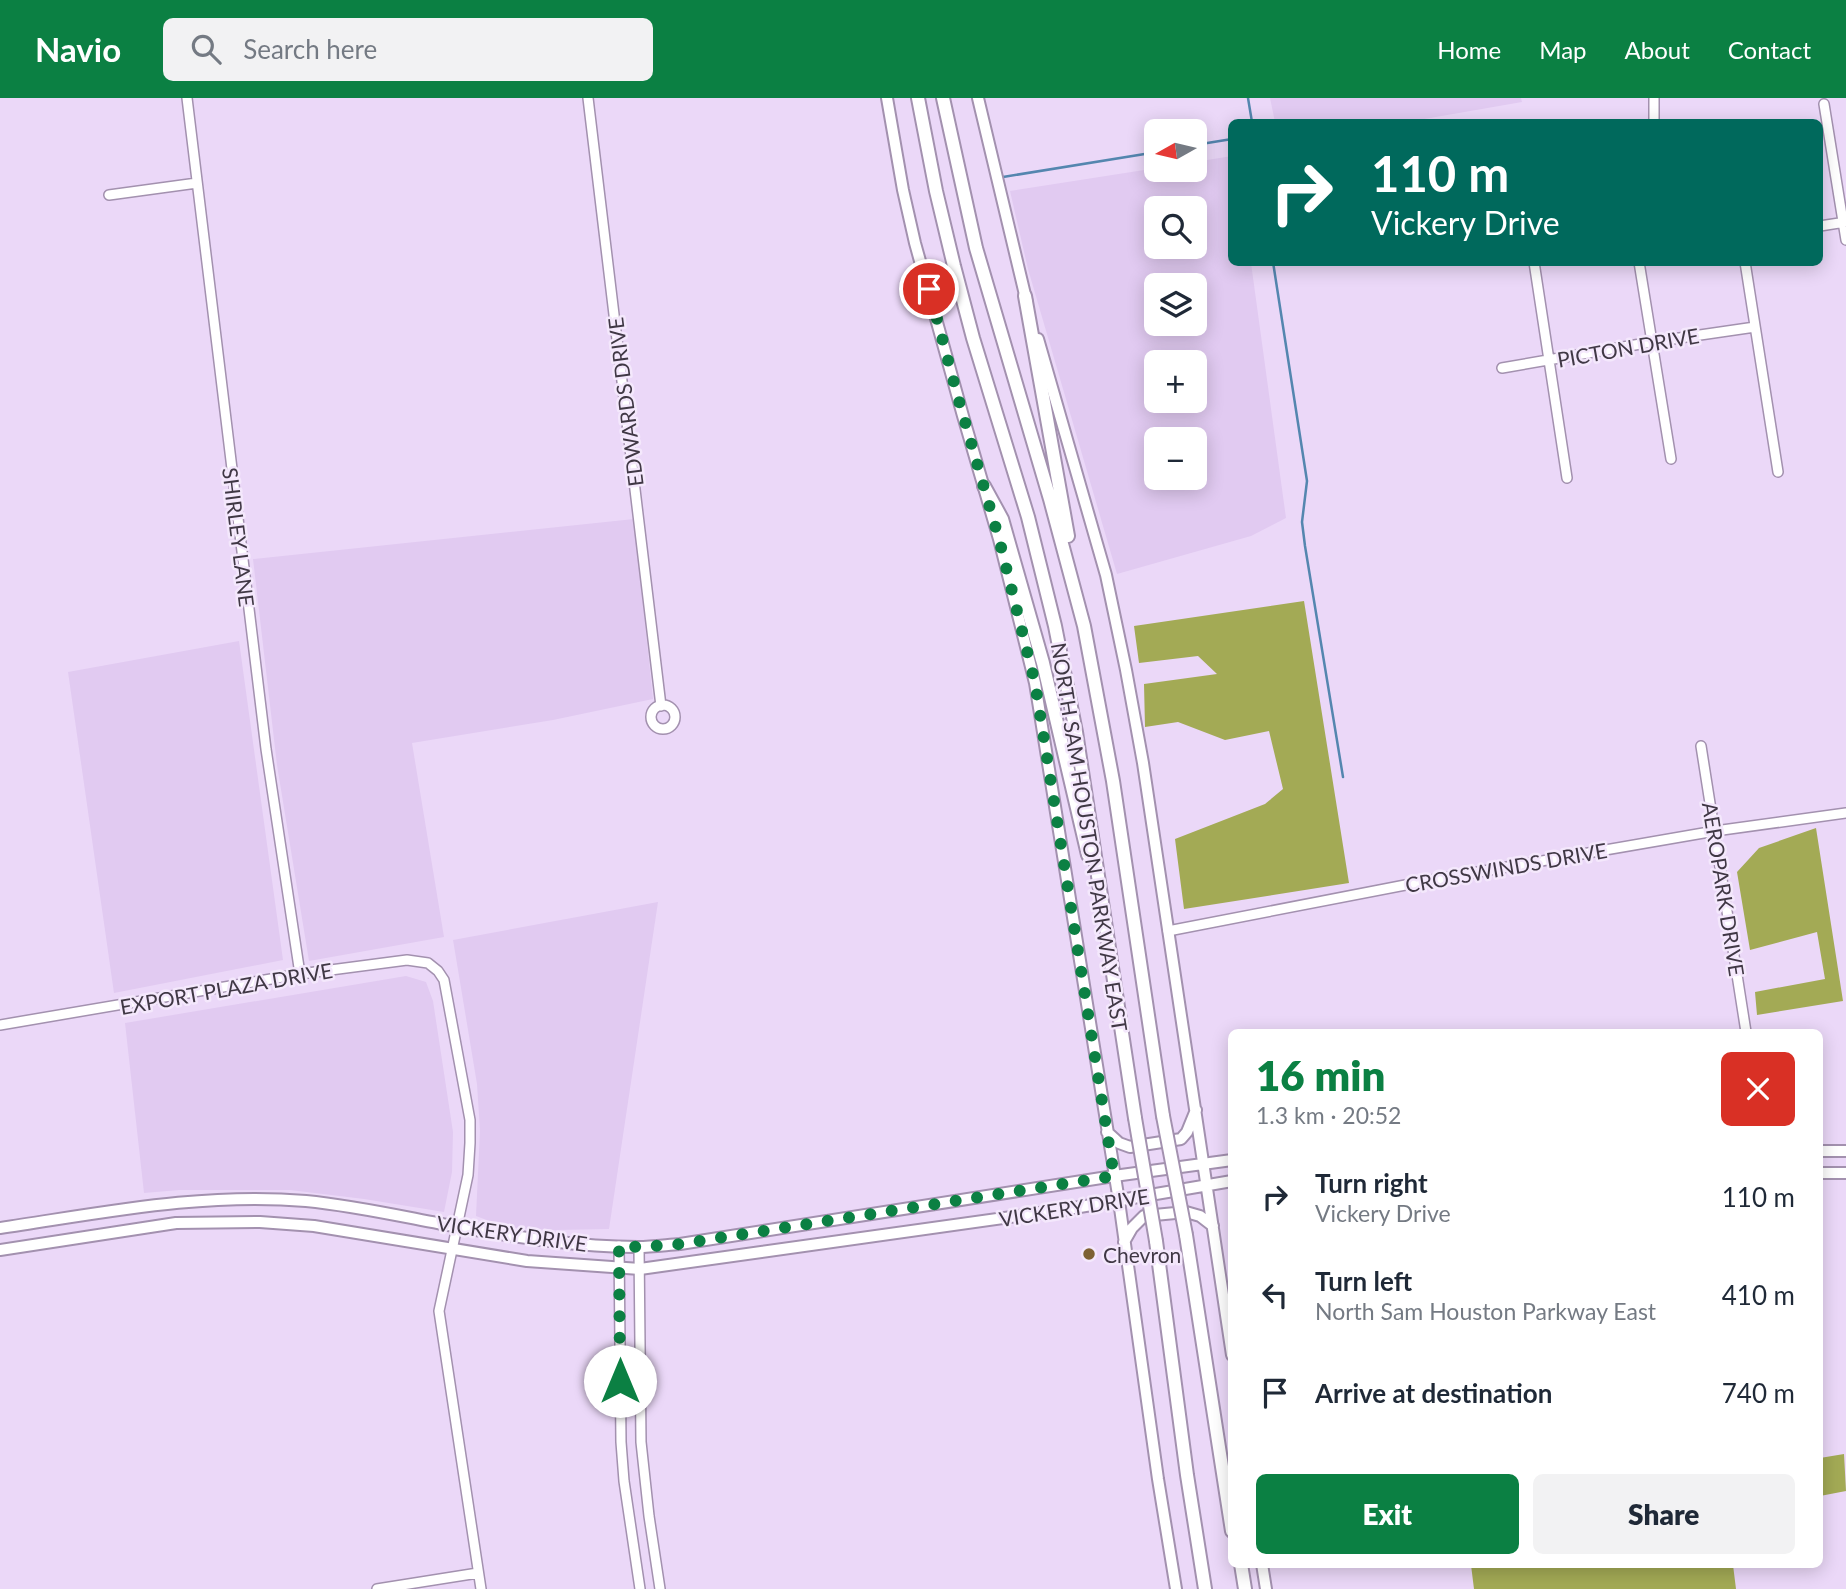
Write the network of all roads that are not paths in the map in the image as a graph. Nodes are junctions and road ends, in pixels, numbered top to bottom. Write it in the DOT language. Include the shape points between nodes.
graph roads {
  1 [pos="187,98"];
  2 [pos="588,98"];
  3 [pos="887,98"];
  4 [pos="917,98"];
  5 [pos="943,98"];
  6 [pos="978,98"];
  7 [pos="1654,98"];
  8 [pos="1824,104"];
  9 [pos="1654,119"];
  10 [pos="197,183"];
  11 [pos="109,195"];
  12 [pos="1844,222"];
  13 [pos="1823,226"];
  14 [pos="1846,240"];
  15 [pos="1535,266"];
  16 [pos="1640,266"];
  17 [pos="1746,266"];
  18 [pos="1025,296"];
  19 [pos="1755,327"];
  20 [pos="1652,342"];
  21 [pos="1548,361"];
  22 [pos="1502,368"];
  23 [pos="1671,459"];
  24 [pos="1777,472"];
  25 [pos="1567,478"];
  26 [pos="984,486"];
  27 [pos="1084,626"];
  28 [pos="660,706"];
  29 [pos="1701,746"];
  30 [pos="1846,813"];
  31 [pos="1715,831"];
  32 [pos="1168,931"];
  33 [pos="1110,947"];
  34 [pos="300,974"];
  35 [pos="0,1025"];
  36 [pos="1746,1029"];
  37 [pos="1196,1110"];
  38 [pos="1107,1132"];
  39 [pos="1823,1151"];
  40 [pos="1846,1151"];
  41 [pos="1228,1161"];
  42 [pos="1203,1164"];
  43 [pos="1823,1173"];
  44 [pos="1846,1173"];
  45 [pos="1114,1176"];
  46 [pos="1228,1182"];
  47 [pos="1207,1185"];
  48 [pos="1119,1201"];
  49 [pos="859,1215"];
  50 [pos="1213,1226"];
  51 [pos="458,1227"];
  52 [pos="0,1228"];
  53 [pos="736,1234"];
  54 [pos="862,1238"];
  55 [pos="1124,1242"];
  56 [pos="619,1246"];
  57 [pos="639,1247"];
  58 [pos="453,1249"];
  59 [pos="0,1250"];
  60 [pos="740,1255"];
  61 [pos="619,1268"];
  62 [pos="639,1269"];
  63 [pos="1228,1328"];
  64 [pos="640,1402"];
  65 [pos="620,1403"];
  66 [pos="1219,1446"];
  67 [pos="1228,1492"];
  68 [pos="1228,1505"];
  69 [pos="650,1522"];
  70 [pos="631,1525"];
  71 [pos="1240,1568"];
  72 [pos="1263,1568"];
  73 [pos="478,1573"];
  74 [pos="377,1589"];
  75 [pos="481,1589"];
  76 [pos="640,1589"];
  77 [pos="660,1589"];
  78 [pos="1176,1589"];
  79 [pos="1205,1589"];
  80 [pos="1243,1589"];
  81 [pos="1266,1589"];
  1 -- 10 [label="street, SHIRLEY LANE"];
  2 -- 28 [label="street, EDWARDS DRIVE"];
  3 -- 26 [label="main road, NORTH SAM HOUSTON PARKWAY EAST" via="915,243"];
  4 -- 33 [label="highway, NORTH SAM HOUSTON PARKWAY EAST" via="964,304 1050,603"];
  5 -- 27 [label="highway, NORTH SAM HOUSTON PARKWAY EAST" via="976,248"];
  6 -- 18 [label="main road"];
  7 -- 9 [label="street"];
  8 -- 12 [label="street"];
  10 -- 11 [label="street"];
  10 -- 34 [label="street, SHIRLEY LANE" via="266,748"];
  12 -- 13 [label="street"];
  12 -- 14 [label="street"];
  15 -- 21 [label="street"];
  16 -- 20 [label="street"];
  17 -- 19 [label="street"];
  18 -- 27 [label="highway"];
  18 -- 32 [label="main road" via="1109,590 1143,763"];
  19 -- 20 [label="street, PICTON DRIVE"];
  19 -- 24 [label="street"];
  20 -- 21 [label="street, PICTON DRIVE"];
  20 -- 23 [label="street"];
  21 -- 22 [label="street, PICTON DRIVE"];
  21 -- 25 [label="street"];
  26 -- 33 [label="highway" via="1002,519 1044,663"];
  26 -- 38 [label="main road, NORTH SAM HOUSTON PARKWAY EAST" via="1035,683"];
  27 -- 66 [label="highway, NORTH SAM HOUSTON PARKWAY EAST, bridge"];
  29 -- 31 [label="street, AEROPARK DRIVE"];
  30 -- 31 [label="street, CROSSWINDS DRIVE"];
  31 -- 32 [label="street, CROSSWINDS DRIVE"];
  31 -- 36 [label="street, AEROPARK DRIVE"];
  32 -- 37 [label="main road"];
  33 -- 79 [label="highway, NORTH SAM HOUSTON PARKWAY EAST, bridge"];
  34 -- 35 [label="street, EXPORT PLAZA DRIVE"];
  34 -- 51 [label="street, EXPORT PLAZA DRIVE" via="407,960 428,963 444,980 470,1120 468,1175"];
  37 -- 38 [label="main road" via="1181,1139 1130,1147"];
  37 -- 42 [label="main road"];
  38 -- 45 [label="main road, NORTH SAM HOUSTON PARKWAY EAST"];
  39 -- 40 [label="main road"];
  41 -- 42 [label="main road, VICKERY DRIVE"];
  42 -- 45 [label="main road, VICKERY DRIVE"];
  42 -- 47 [label="main road"];
  43 -- 44 [label="main road"];
  45 -- 48 [label="main road, NORTH SAM HOUSTON PARKWAY EAST"];
  45 -- 49 [label="main road, VICKERY DRIVE"];
  46 -- 47 [label="main road, VICKERY DRIVE"];
  47 -- 48 [label="main road, VICKERY DRIVE"];
  47 -- 50 [label="main road"];
  48 -- 54 [label="main road, VICKERY DRIVE"];
  48 -- 55 [label="main road, NORTH SAM HOUSTON PARKWAY EAST"];
  49 -- 53 [label="main road, VICKERY DRIVE"];
  49 -- 54 [label="main road"];
  50 -- 55 [label="main road" via="1186,1212 1144,1216"];
  50 -- 63 [label="main road"];
  51 -- 52 [label="main road, VICKERY DRIVE" via="360,1208 241,1198 148,1205"];
  51 -- 56 [label="main road, VICKERY DRIVE"];
  51 -- 58 [label="street"];
  53 -- 57 [label="main road, VICKERY DRIVE"];
  53 -- 60 [label="main road"];
  54 -- 60 [label="main road, VICKERY DRIVE"];
  55 -- 78 [label="main road, NORTH SAM HOUSTON PARKWAY EAST"];
  56 -- 57 [label="main road, VICKERY DRIVE"];
  56 -- 61 [label="street"];
  57 -- 62 [label="street"];
  58 -- 59 [label="main road, VICKERY DRIVE" via="314,1226 221,1221 176,1223"];
  58 -- 61 [label="main road, VICKERY DRIVE" via="527,1261"];
  58 -- 73 [label="street" via="439,1311"];
  60 -- 62 [label="main road, VICKERY DRIVE"];
  61 -- 62 [label="main road, VICKERY DRIVE"];
  61 -- 65 [label="street"];
  62 -- 64 [label="street"];
  64 -- 65 [label="street"];
  64 -- 69 [label="street"];
  65 -- 70 [label="street" via="622,1465"];
  66 -- 67 [label="highway"];
  66 -- 68 [label="highway, NORTH SAM HOUSTON PARKWAY EAST"];
  69 -- 70 [label="street"];
  69 -- 77 [label="street"];
  70 -- 76 [label="street"];
  71 -- 80 [label="highway"];
  72 -- 81 [label="main road"];
  73 -- 74 [label="street"];
  73 -- 75 [label="street"];
}
